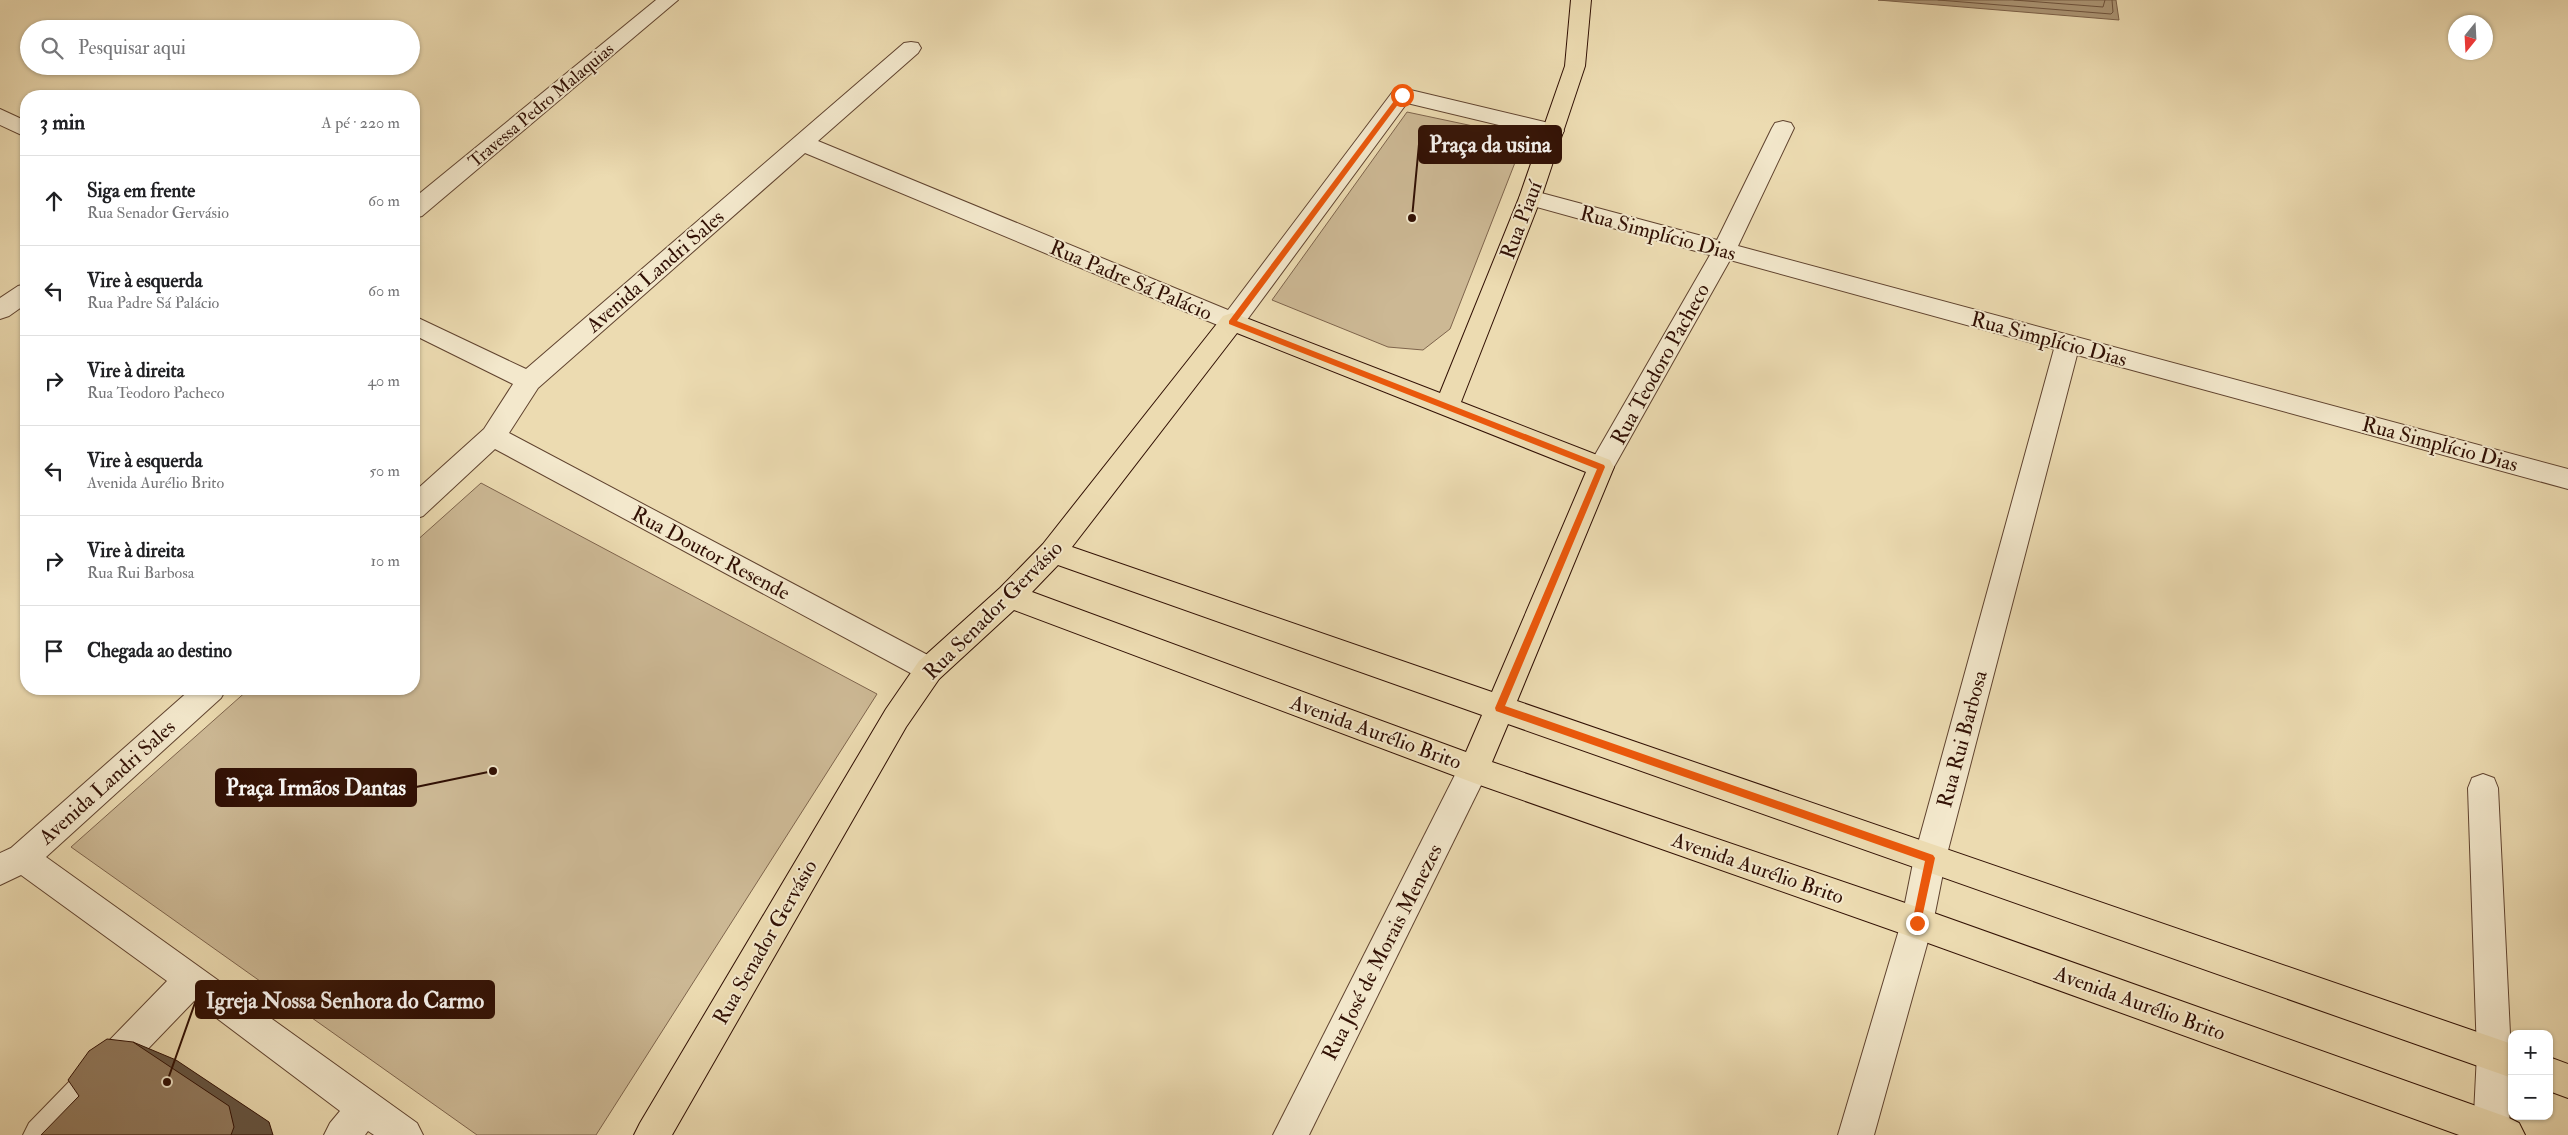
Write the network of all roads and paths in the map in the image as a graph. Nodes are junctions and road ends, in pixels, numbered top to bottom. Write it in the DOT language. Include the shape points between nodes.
graph roads {
  1 [pos="668,0"];
  2 [pos="1581,0"];
  3 [pos="911,48"];
  4 [pos="0,116"];
  5 [pos="20,127"];
  6 [pos="1783,128"];
  7 [pos="1553,131"];
  8 [pos="802,143"];
  9 [pos="1530,198"];
  10 [pos="420,205"];
  11 [pos="1724,250"];
  12 [pos="20,296"];
  13 [pos="0,310"];
  14 [pos="1232,322"];
  15 [pos="420,328"];
  16 [pos="2068,344"];
  17 [pos="529,381"];
  18 [pos="1447,406"];
  19 [pos="493,436"];
  20 [pos="1601,467"];
  21 [pos="2568,479"];
  22 [pos="420,503"];
  23 [pos="1053,552"];
  24 [pos="1010,596"];
  25 [pos="929,670"];
  26 [pos="204,695"];
  27 [pos="1500,708"];
  28 [pos="1474,768"];
  29 [pos="2483,788"];
  30 [pos="1930,858"];
  31 [pos="11,864"];
  32 [pos="1917,923"];
  33 [pos="192,979"];
  34 [pos="2503,1058"];
  35 [pos="2552,1075"];
  36 [pos="2568,1081"];
  37 [pos="365,1108"];
  38 [pos="2496,1133"];
  39 [pos="41,1135"];
  40 [pos="342,1135"];
  41 [pos="405,1135"];
  42 [pos="652,1135"];
  43 [pos="1291,1135"];
  44 [pos="1856,1135"];
  1 -- 10 [label="street, Travessa Pedro Malaquias"];
  2 -- 7 [label="main road, Rua Piauí" via="1576,66"];
  3 -- 8 [label="street, Avenida Landri Sales"];
  4 -- 5 [label="street"];
  6 -- 11 [label="street, Rua Teodoro Pacheco"];
  7 -- 9 [label="main road, Rua Piauí"];
  7 -- 14 [label="street, Rua Senador Gervásio" via="1402,95"];
  8 -- 14 [label="street, Rua Padre Sá Palácio"];
  8 -- 17 [label="street, Avenida Landri Sales"];
  9 -- 11 [label="street, Rua Simplício Dias"];
  9 -- 18 [label="main road, Rua Piauí"];
  11 -- 16 [label="street, Rua Simplício Dias"];
  11 -- 20 [label="street, Rua Teodoro Pacheco"];
  12 -- 13 [label="street"];
  14 -- 18 [label="main road, Rua Padre Sá Palácio"];
  14 -- 23 [label="main road, Rua Senador Gervásio"];
  15 -- 17 [label="street"];
  16 -- 21 [label="street, Rua Simplício Dias"];
  16 -- 30 [label="street, Rua Rui Barbosa"];
  17 -- 19 [label="street, Avenida Landri Sales"];
  18 -- 20 [label="main road, Rua Padre Sá Palácio"];
  19 -- 22 [label="street, Avenida Landri Sales"];
  19 -- 25 [label="street, Rua Doutor Resende"];
  20 -- 27 [label="main road, Rua Teodoro Pacheco"];
  23 -- 24 [label="main road, Rua Senador Gervásio"];
  23 -- 27 [label="main road"];
  24 -- 25 [label="main road, Rua Senador Gervásio"];
  24 -- 28 [label="main road, Avenida Aurélio Brito"];
  25 -- 42 [label="main road, Rua Senador Gervásio" via="896,718"];
  26 -- 31 [label="street, Avenida Landri Sales"];
  27 -- 28 [label="main road, Rua Teodoro Pacheco"];
  27 -- 30 [label="main road"];
  28 -- 32 [label="main road, Avenida Aurélio Brito"];
  28 -- 43 [label="street, Rua José de Morais Menezes"];
  29 -- 34 [label="street"];
  30 -- 32 [label="street, Rua Rui Barbosa"];
  30 -- 34 [label="main road"];
  31 -- 33 [label="street"];
  32 -- 38 [label="main road, Avenida Aurélio Brito"];
  32 -- 44 [label="street, Rua Rui Barbosa"];
  33 -- 37 [label="street"];
  33 -- 39 [label="street"];
  34 -- 38 [label="street"];
  35 -- 36 [label="main road"];
  37 -- 40 [label="street"];
  37 -- 41 [label="street"];
}
